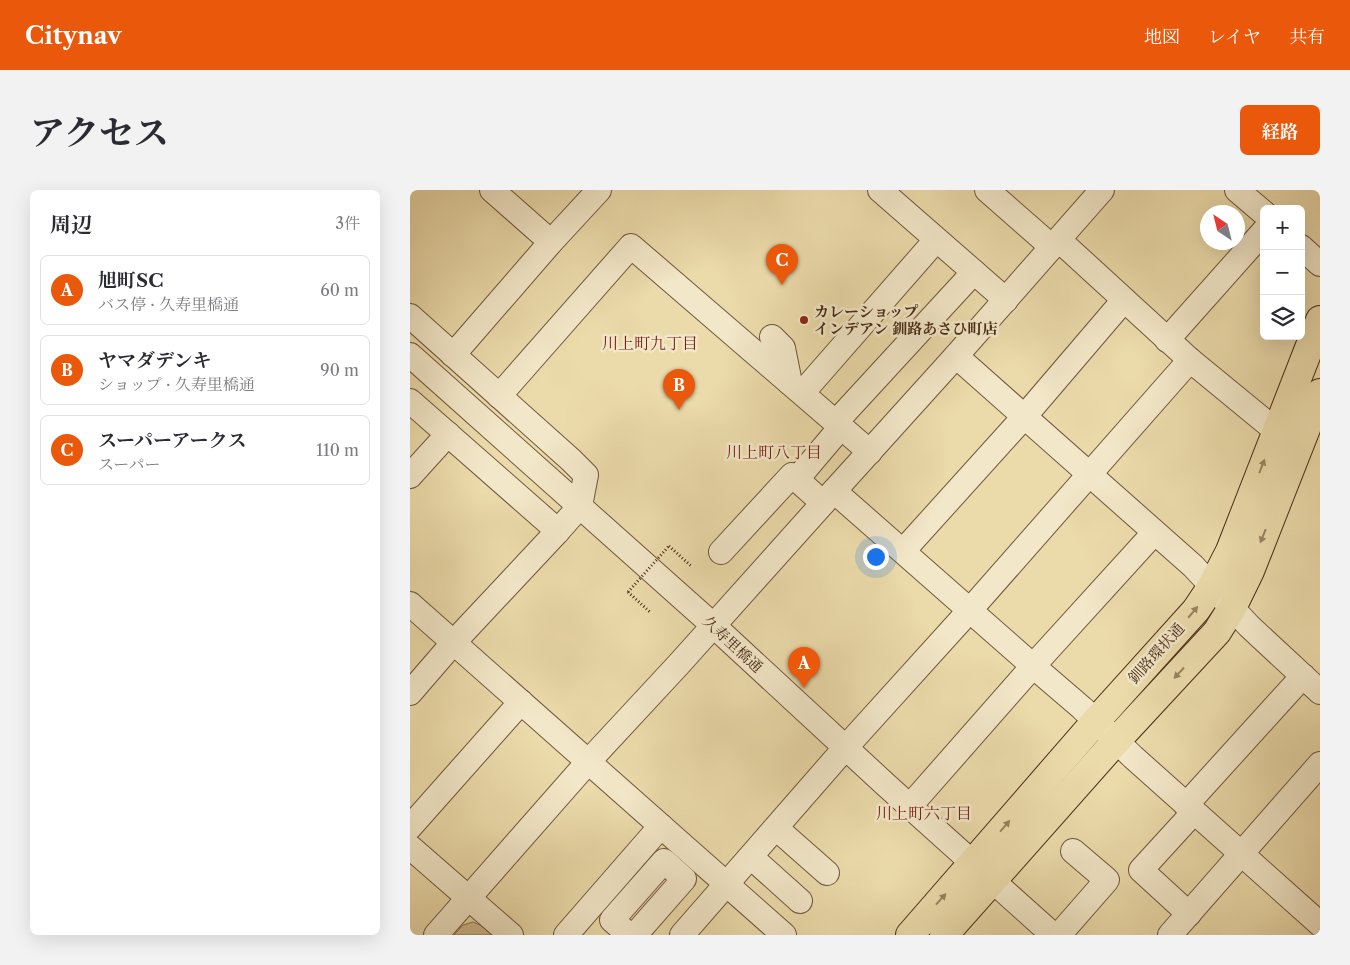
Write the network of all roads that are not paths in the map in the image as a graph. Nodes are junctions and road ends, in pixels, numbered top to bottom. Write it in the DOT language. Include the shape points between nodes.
graph roads {
  1 [pos="492,190"];
  2 [pos="600,190"];
  3 [pos="880,190"];
  4 [pos="987,190"];
  5 [pos="1102,190"];
  6 [pos="1237,190"];
  7 [pos="1260,210"];
  8 [pos="1260,235"];
  9 [pos="936,240"];
  10 [pos="551,242"];
  11 [pos="1055,244"];
  12 [pos="1304,250"];
  13 [pos="1320,264"];
  14 [pos="974,272"];
  15 [pos="1006,300"];
  16 [pos="1124,300"];
  17 [pos="410,316"];
  18 [pos="1320,320"];
  19 [pos="772,337"];
  20 [pos="1167,340"];
  21 [pos="410,355"];
  22 [pos="453,355"];
  23 [pos="956,356"];
  24 [pos="1190,360"];
  25 [pos="1298,375"];
  26 [pos="797,388"];
  27 [pos="1320,393"];
  28 [pos="499,396"];
  29 [pos="410,401"];
  30 [pos="1024,417"];
  31 [pos="838,424"];
  32 [pos="1276,431"];
  33 [pos="448,434"];
  34 [pos="1298,449"];
  35 [pos="870,452"];
  36 [pos="410,476"];
  37 [pos="1090,476"];
  38 [pos="797,479"];
  39 [pos="828,497"];
  40 [pos="580,506"];
  41 [pos="558,531"];
  42 [pos="1154,533"];
  43 [pos="903,551"];
  44 [pos="722,552"];
  45 [pos="1212,586"];
  46 [pos="410,604"];
  47 [pos="1232,608"];
  48 [pos="970,610"];
  49 [pos="714,626"];
  50 [pos="454,642"];
  51 [pos="1033,666"];
  52 [pos="1311,684"];
  53 [pos="410,693"];
  54 [pos="521,702"];
  55 [pos="1096,722"];
  56 [pos="1116,741"];
  57 [pos="846,747"];
  58 [pos="588,762"];
  59 [pos="1320,764"];
  60 [pos="910,806"];
  61 [pos="1190,808"];
  62 [pos="661,826"];
  63 [pos="410,827"];
  64 [pos="776,828"];
  65 [pos="410,847"];
  66 [pos="687,850"];
  67 [pos="1073,852"];
  68 [pos="1242,855"];
  69 [pos="751,857"];
  70 [pos="671,868"];
  71 [pos="983,872"];
  72 [pos="827,873"];
  73 [pos="727,884"];
  74 [pos="468,897"];
  75 [pos="800,901"];
  76 [pos="1188,914"];
  77 [pos="1320,924"];
  78 [pos="436,935"];
  79 [pos="511,935"];
  80 [pos="566,935"];
  81 [pos="629,935"];
  82 [pos="635,935"];
  83 [pos="682,935"];
  84 [pos="784,935"];
  85 [pos="910,935"];
  86 [pos="944,935"];
  87 [pos="1053,935"];
  88 [pos="1059,935"];
  89 [pos="1170,935"];
  1 -- 10 [label="street"];
  2 -- 10 [label="street"];
  3 -- 9 [label="street"];
  4 -- 11 [label="street"];
  5 -- 11 [label="street"];
  6 -- 7 [label="street"];
  8 -- 20 [label="street"];
  9 -- 14 [label="street"];
  9 -- 26 [label="street"];
  10 -- 22 [label="street"];
  11 -- 15 [label="street"];
  11 -- 16 [label="street"];
  12 -- 13 [label="street"];
  14 -- 15 [label="street"];
  14 -- 31 [label="street"];
  15 -- 23 [label="street"];
  16 -- 20 [label="street"];
  16 -- 30 [label="street"];
  17 -- 22 [label="street"];
  18 -- 25 [label="highway, 釧路環状通"];
  19 -- 26 [label="street" via="783,348"];
  20 -- 24 [label="street"];
  21 -- 40 [label="street, 久寿里橋通"];
  22 -- 28 [label="street"];
  23 -- 30 [label="street"];
  23 -- 35 [label="street"];
  24 -- 32 [label="street"];
  24 -- 37 [label="street"];
  25 -- 27 [label="street"];
  25 -- 32 [label="highway, 釧路環状通"];
  26 -- 28 [label="street" via="631,246"];
  26 -- 31 [label="street"];
  27 -- 34 [label="highway, 釧路環状通"];
  28 -- 40 [label="street" via="586,475"];
  29 -- 33 [label="street"];
  30 -- 37 [label="street"];
  30 -- 43 [label="street"];
  31 -- 35 [label="street"];
  31 -- 38 [label="street"];
  32 -- 34 [label="street"];
  45 -- 32 [label="highway, 釧路環状通, one-way" via="1230,551"];
  33 -- 36 [label="street"];
  33 -- 41 [label="street"];
  34 -- 47 [label="highway, 釧路環状通, one-way"];
  35 -- 39 [label="street"];
  37 -- 42 [label="street"];
  37 -- 48 [label="street"];
  38 -- 39 [label="street"];
  38 -- 44 [label="street" via="792,475"];
  39 -- 43 [label="street"];
  39 -- 49 [label="street"];
  40 -- 41 [label="street"];
  40 -- 49 [label="street, 久寿里橋通"];
  41 -- 50 [label="street"];
  42 -- 45 [label="street"];
  42 -- 51 [label="street"];
  43 -- 48 [label="street"];
  45 -- 47 [label="street"];
  55 -- 45 [label="highway, 釧路環状通, one-way" via="1196,610"];
  46 -- 50 [label="street"];
  47 -- 52 [label="street"];
  47 -- 56 [label="highway, 釧路環状通, one-way" via="1217,632"];
  48 -- 51 [label="street"];
  48 -- 57 [label="street"];
  49 -- 57 [label="street, 久寿里橋通"];
  49 -- 58 [label="street"];
  50 -- 53 [label="street"];
  50 -- 54 [label="street"];
  51 -- 55 [label="street"];
  51 -- 60 [label="street"];
  52 -- 61 [label="street"];
  54 -- 58 [label="street"];
  54 -- 63 [label="street"];
  55 -- 56 [label="street"];
  71 -- 55 [label="highway, 釧路環状通, one-way"];
  56 -- 61 [label="street"];
  56 -- 71 [label="highway, 釧路環状通"];
  57 -- 60 [label="street, 久寿里橋通"];
  57 -- 64 [label="street"];
  58 -- 62 [label="street"];
  58 -- 74 [label="street"];
  59 -- 68 [label="street"];
  60 -- 71 [label="street, 久寿里橋通"];
  61 -- 68 [label="street"];
  61 -- 76 [label="street" via="1141,870"];
  62 -- 66 [label="street"];
  62 -- 80 [label="street"];
  64 -- 69 [label="street"];
  64 -- 72 [label="street"];
  65 -- 74 [label="street"];
  66 -- 70 [label="street"];
  66 -- 73 [label="street"];
  67 -- 88 [label="street" via="1106,880"];
  68 -- 76 [label="street"];
  68 -- 77 [label="street"];
  69 -- 73 [label="street"];
  69 -- 75 [label="street"];
  70 -- 81 [label="street" via="664,862 612,920"];
  70 -- 82 [label="street" via="684,880"];
  85 -- 71 [label="highway, 釧路環状通, one-way"];
  71 -- 86 [label="highway, 釧路環状通"];
  71 -- 87 [label="street, 久寿里橋通"];
  73 -- 83 [label="street"];
  73 -- 84 [label="street"];
  74 -- 78 [label="street"];
  74 -- 79 [label="street"];
  76 -- 89 [label="street"];
}
